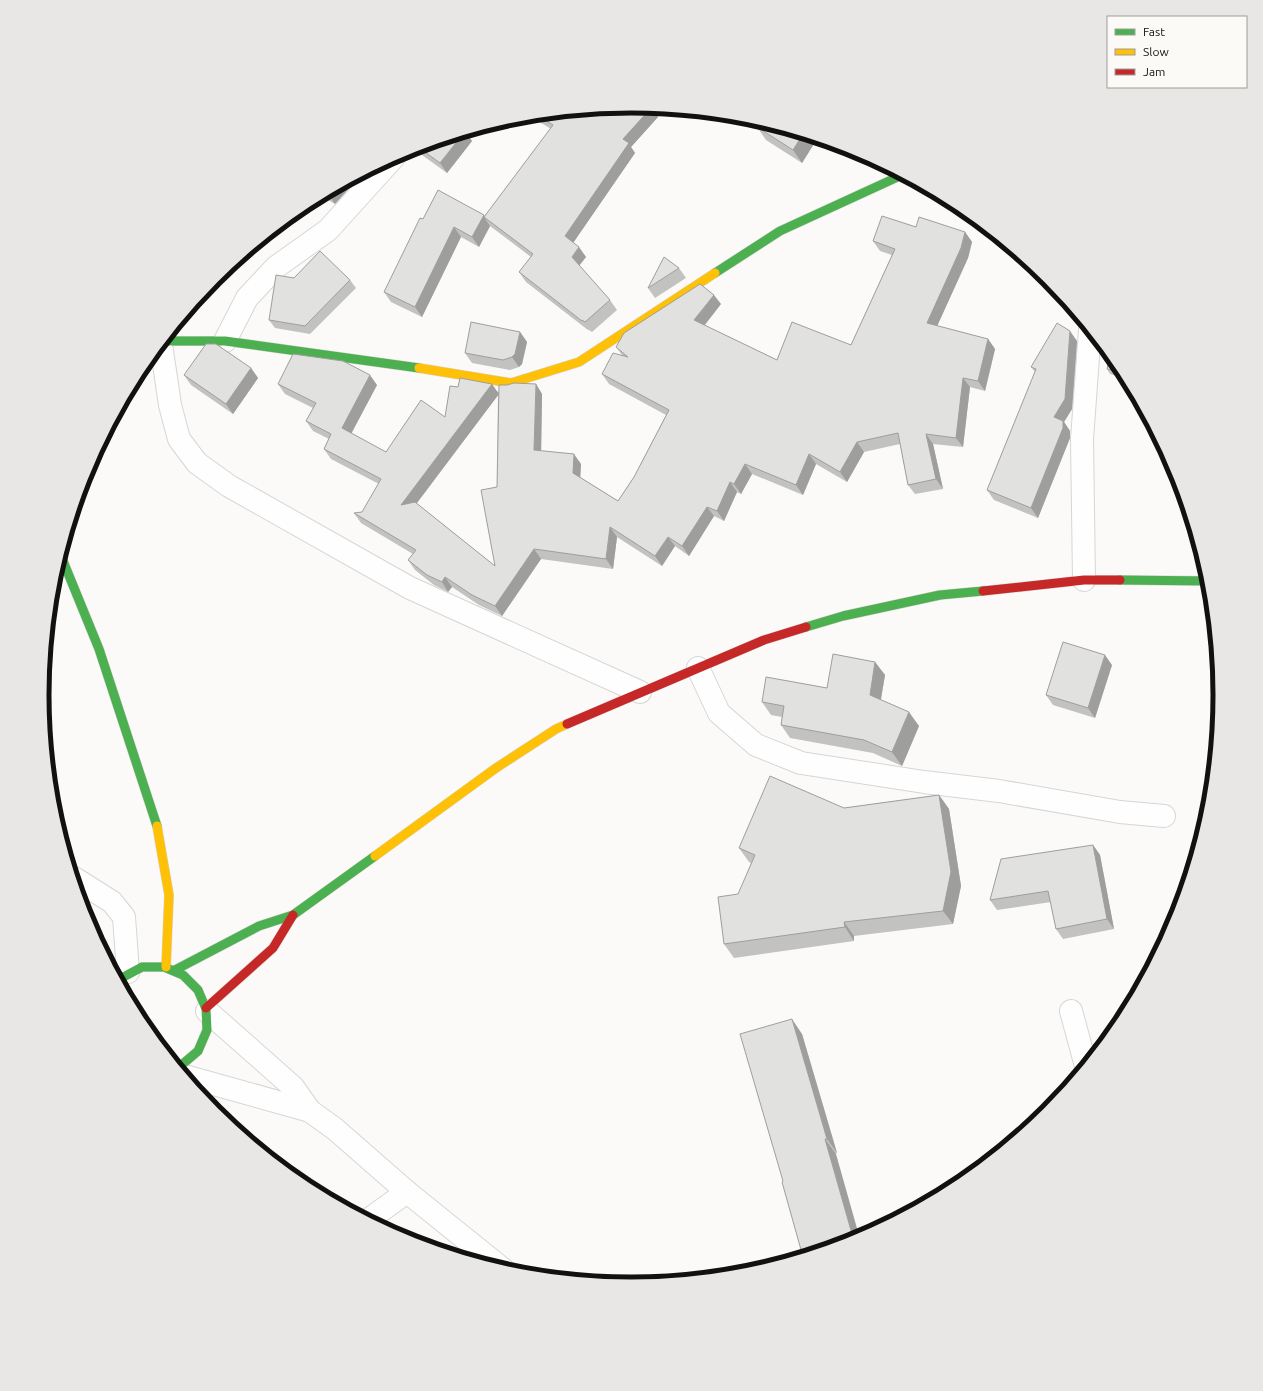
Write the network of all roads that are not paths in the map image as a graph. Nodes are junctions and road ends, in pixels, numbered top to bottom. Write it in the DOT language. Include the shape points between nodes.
graph roads {
  1 [pos="383,169"];
  2 [pos="897,177"];
  3 [pos="1090,336"];
  4 [pos="225,341"];
  5 [pos="168,342"];
  6 [pos="162,351"];
  7 [pos="64,564"];
  8 [pos="1084,580"];
  9 [pos="1203,581"];
  10 [pos="698,668"];
  11 [pos="640,692"];
  12 [pos="1164,816"];
  13 [pos="80,882"];
  14 [pos="293,915"];
  15 [pos="170,969"];
  16 [pos="123,976"];
  17 [pos="207,1009"];
  18 [pos="1072,1011"];
  19 [pos="1085,1061"];
  20 [pos="182,1066"];
  21 [pos="192,1078"];
  22 [pos="310,1111"];
  23 [pos="406,1192"];
  24 [pos="372,1217"];
  25 [pos="492,1261"];
  1 -- 4 [label="street" via="328,230 276,267 247,298"];
  2 -- 4 [label="street" via="780,231 579,362 511,383"];
  3 -- 8 [label="street" via="1082,439"];
  4 -- 5 [label="street"];
  6 -- 11 [label="street" via="170,405 179,439 197,463 229,486 410,588"];
  7 -- 15 [label="street" via="99,649 156,820 169,894"];
  8 -- 9 [label="street"];
  8 -- 10 [label="street" via="940,595 843,616 764,640"];
  10 -- 11 [label="street"];
  10 -- 12 [label="street" via="719,713 756,745 801,763 999,791 1120,812"];
  11 -- 14 [label="street" via="556,729 496,768"];
  13 -- 16 [label="street" via="112,902 124,917"];
  14 -- 15 [label="street" via="259,926"];
  14 -- 17 [label="street" via="273,948"];
  15 -- 16 [label="street" via="140,967"];
  15 -- 17 [label="street" via="189,979 200,992"];
  17 -- 20 [label="street" via="208,1030 201,1048"];
  17 -- 22 [label="street" via="293,1087"];
  18 -- 19 [label="street"];
  21 -- 22 [label="street"];
  22 -- 23 [label="street" via="335,1129"];
  23 -- 24 [label="street"];
  23 -- 25 [label="street"];
}
